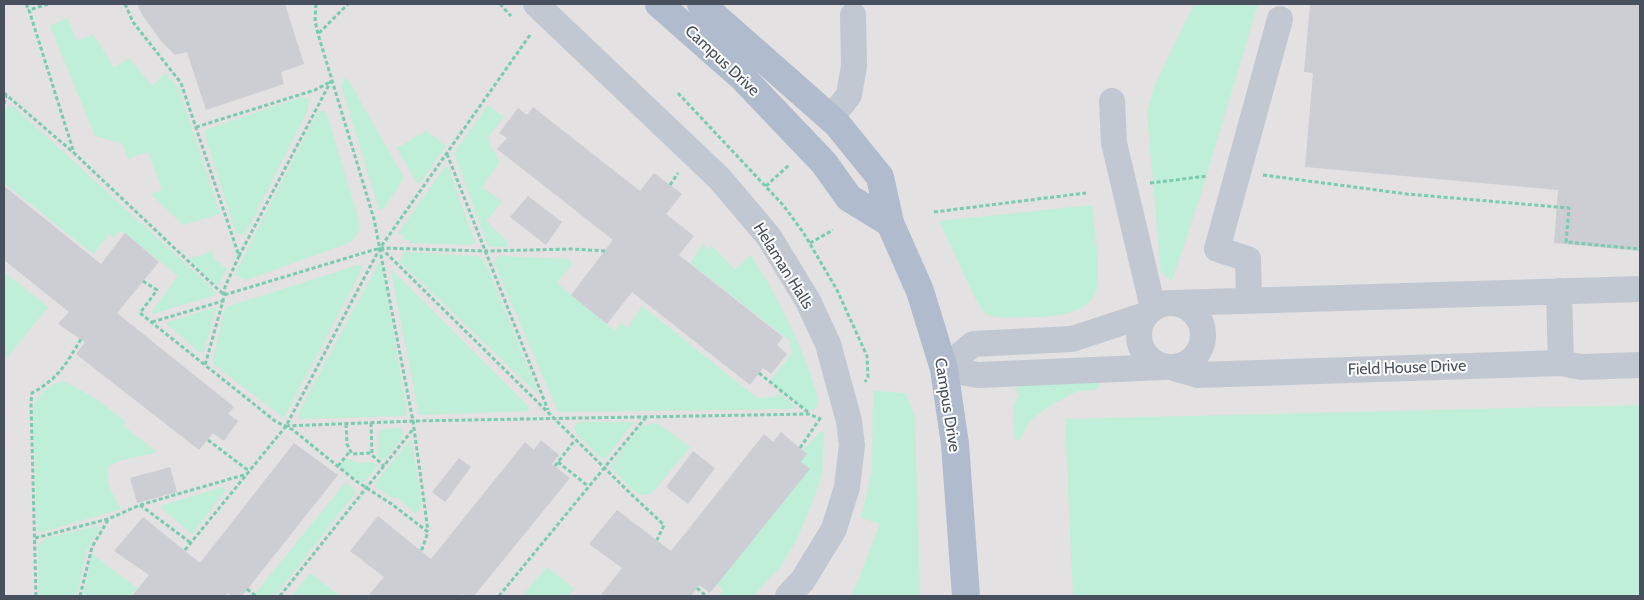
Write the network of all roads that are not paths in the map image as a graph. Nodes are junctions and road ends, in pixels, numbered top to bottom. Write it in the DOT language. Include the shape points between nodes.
graph roads {
  1 [pos="536,4"];
  2 [pos="659,4"];
  3 [pos="701,4"];
  4 [pos="853,16"];
  5 [pos="1280,19"];
  6 [pos="1112,100"];
  7 [pos="831,118"];
  8 [pos="890,223"];
  9 [pos="1640,289"];
  10 [pos="1559,291"];
  11 [pos="1249,300"];
  12 [pos="1157,309"];
  13 [pos="1561,363"];
  14 [pos="1640,365"];
  15 [pos="1169,368"];
  16 [pos="944,369"];
  17 [pos="788,596"];
  18 [pos="966,596"];
  1 -- 17 [label="lane, Helaman Halls" via="726,186 768,237 808,301 828,344 849,421 852,445 847,487 834,529 803,580"];
  2 -- 8 [label="main road, Campus Drive" via="743,78 824,163 849,198"];
  3 -- 7 [label="main road, Campus Drive"];
  4 -- 7 [label="lane" via="854,66 849,95"];
  5 -- 11 [label="lane" via="1217,249 1248,259"];
  6 -- 12 [label="lane" via="1114,143"];
  7 -- 8 [label="main road, Campus Drive" via="880,177"];
  8 -- 16 [label="main road, Campus Drive" via="920,290"];
  9 -- 10 [label="lane"];
  10 -- 11 [label="lane"];
  10 -- 13 [label="lane"];
  11 -- 12 [label="lane"];
  12 -- 15 [label="lane" via="1140,325 1140,346 1154,363"];
  12 -- 15 [label="lane" via="1185,306 1199,319 1203,329 1200,350 1194,358 1185,365"];
  12 -- 16 [label="lane" via="1072,339 973,344"];
  13 -- 14 [label="lane, Field House Drive" via="1581,367"];
  13 -- 15 [label="lane, Field House Drive" via="1198,375"];
  15 -- 16 [label="lane, Field House Drive" via="978,375"];
  16 -- 18 [label="main road, Campus Drive" via="955,444"];
}
